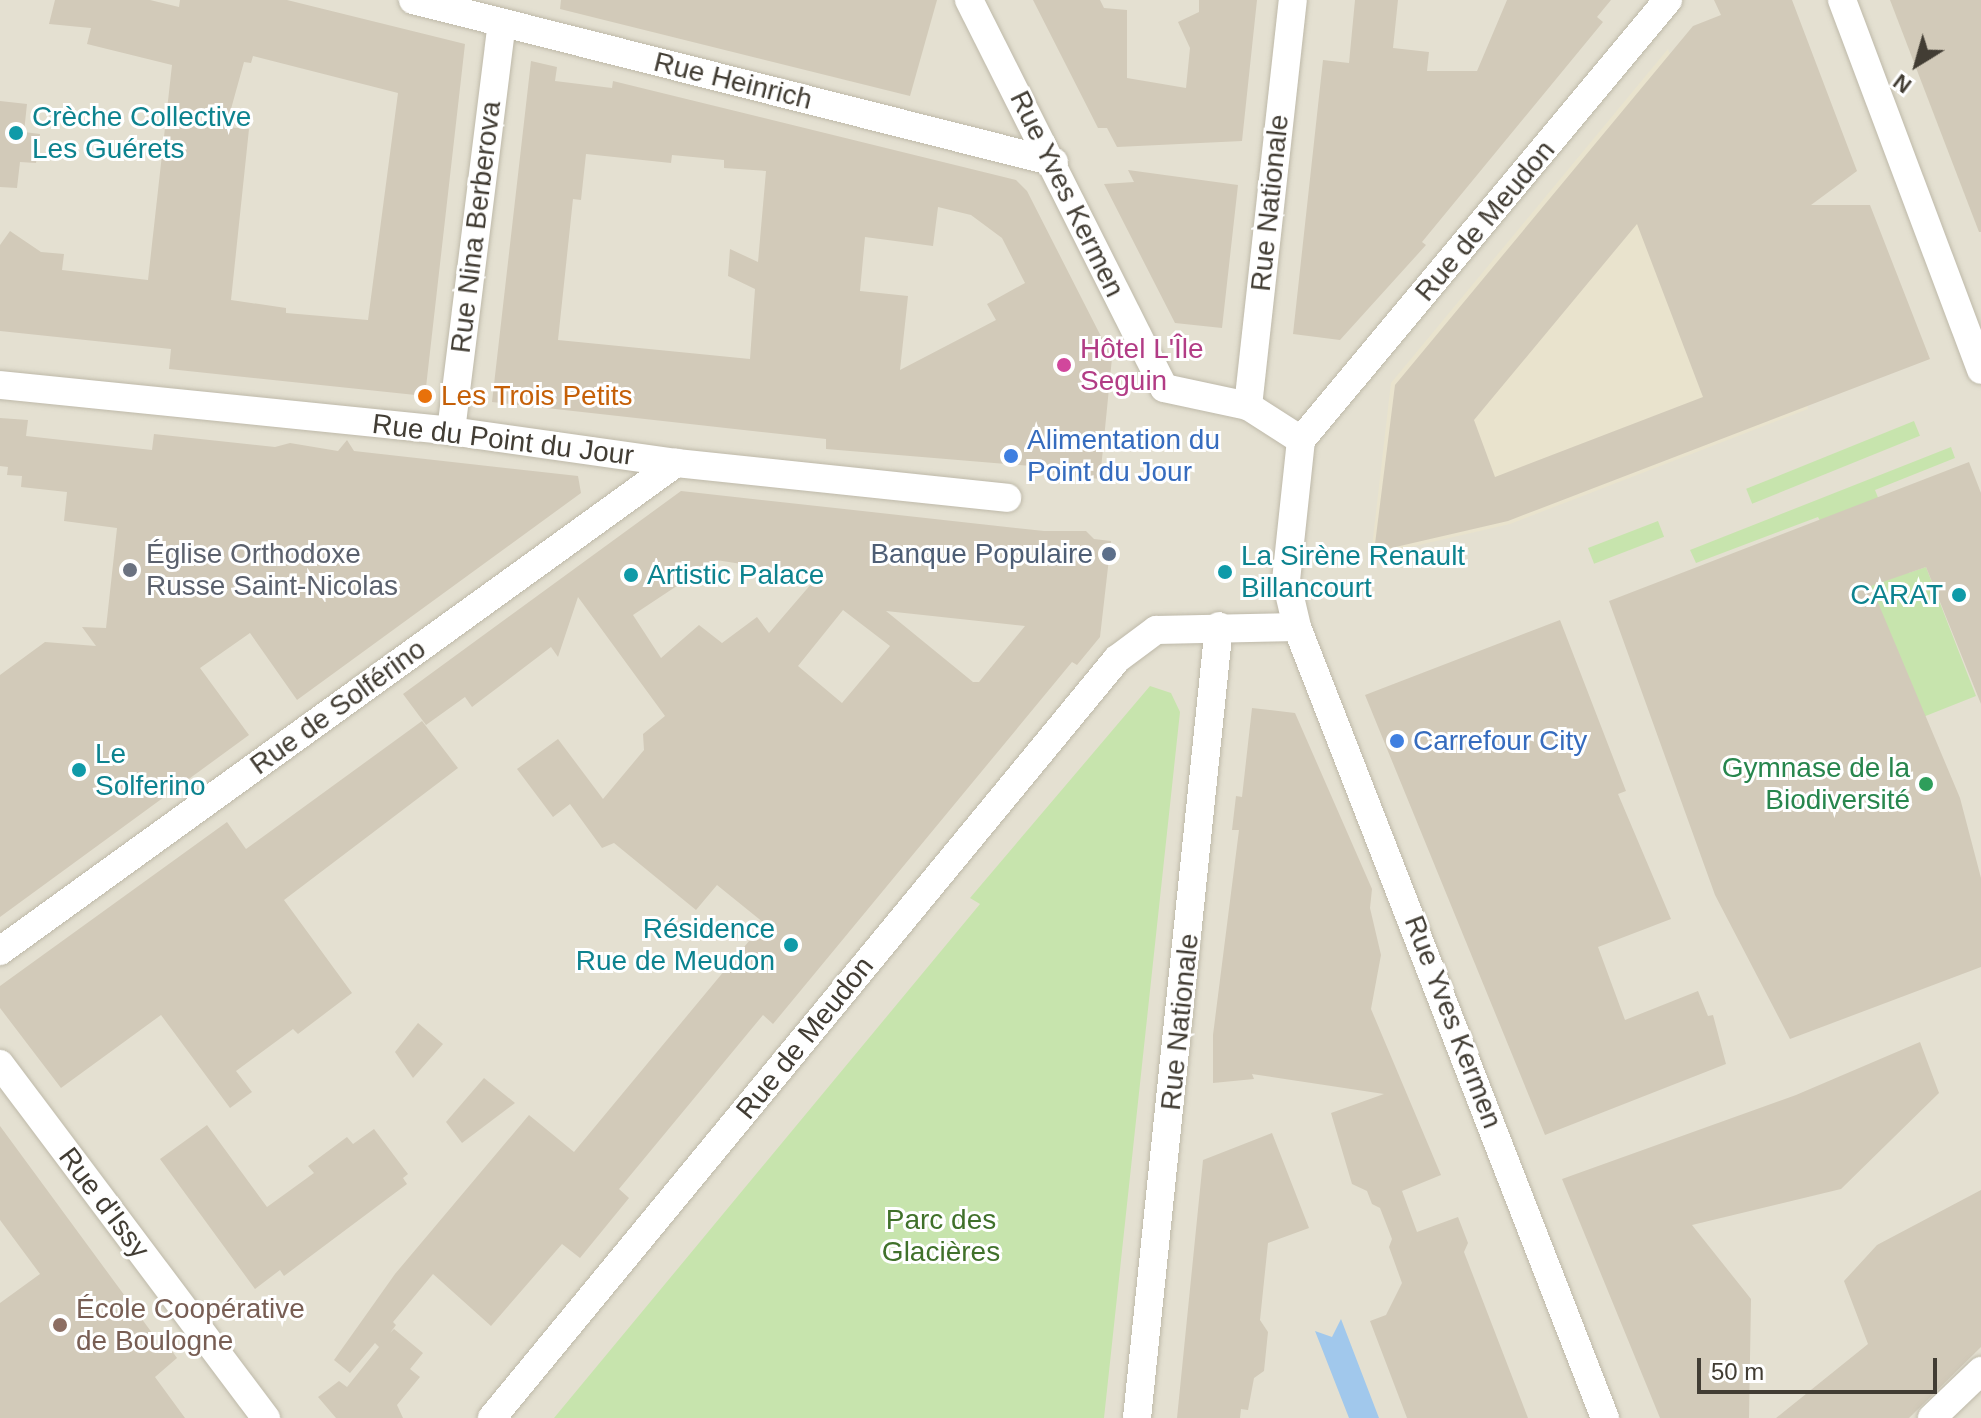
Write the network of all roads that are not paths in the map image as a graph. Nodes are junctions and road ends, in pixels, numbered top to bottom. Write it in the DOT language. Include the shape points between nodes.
graph roads {
  1 [pos="413,0"];
  2 [pos="969,0"];
  3 [pos="1293,0"];
  4 [pos="1668,0"];
  5 [pos="1842,0"];
  6 [pos="502,23"];
  7 [pos="1054,162"];
  8 [pos="1981,370"];
  9 [pos="0,385"];
  10 [pos="1248,406"];
  11 [pos="451,431"];
  12 [pos="1301,440"];
  13 [pos="676,463"];
  14 [pos="1007,498"];
  15 [pos="1219,626"];
  16 [pos="1297,627"];
  17 [pos="0,951"];
  18 [pos="0,1064"];
  19 [pos="1981,1371"];
  20 [pos="266,1418"];
  21 [pos="492,1418"];
  22 [pos="1137,1418"];
  23 [pos="1605,1418"];
  24 [pos="1932,1418"];
  1 -- 6 [label="street, Rue Heinrich"];
  2 -- 7 [label="street, Rue Yves Kermen"];
  3 -- 10 [label="street, Rue Nationale"];
  4 -- 12 [label="street, Rue de Meudon"];
  5 -- 8 [label="street"];
  6 -- 7 [label="street, Rue Heinrich"];
  6 -- 11 [label="street, Rue Nina Berberova"];
  7 -- 10 [label="street, Rue Yves Kermen" via="1164,388"];
  9 -- 11 [label="street, Rue du Point du Jour"];
  10 -- 12 [label="street"];
  11 -- 13 [label="street, Rue du Point du Jour"];
  12 -- 16 [label="street, Rue Yves Kermen" via="1286,580"];
  13 -- 14 [label="street, Rue du Point du Jour"];
  13 -- 17 [label="street, Rue de Solférino"];
  15 -- 16 [label="street, Rue de Meudon"];
  15 -- 21 [label="street, Rue de Meudon" via="1156,630 1117,659"];
  15 -- 22 [label="street, Rue Nationale"];
  16 -- 23 [label="street, Rue Yves Kermen"];
  18 -- 20 [label="street, Rue d'Issy"];
  19 -- 24 [label="street"];
}
